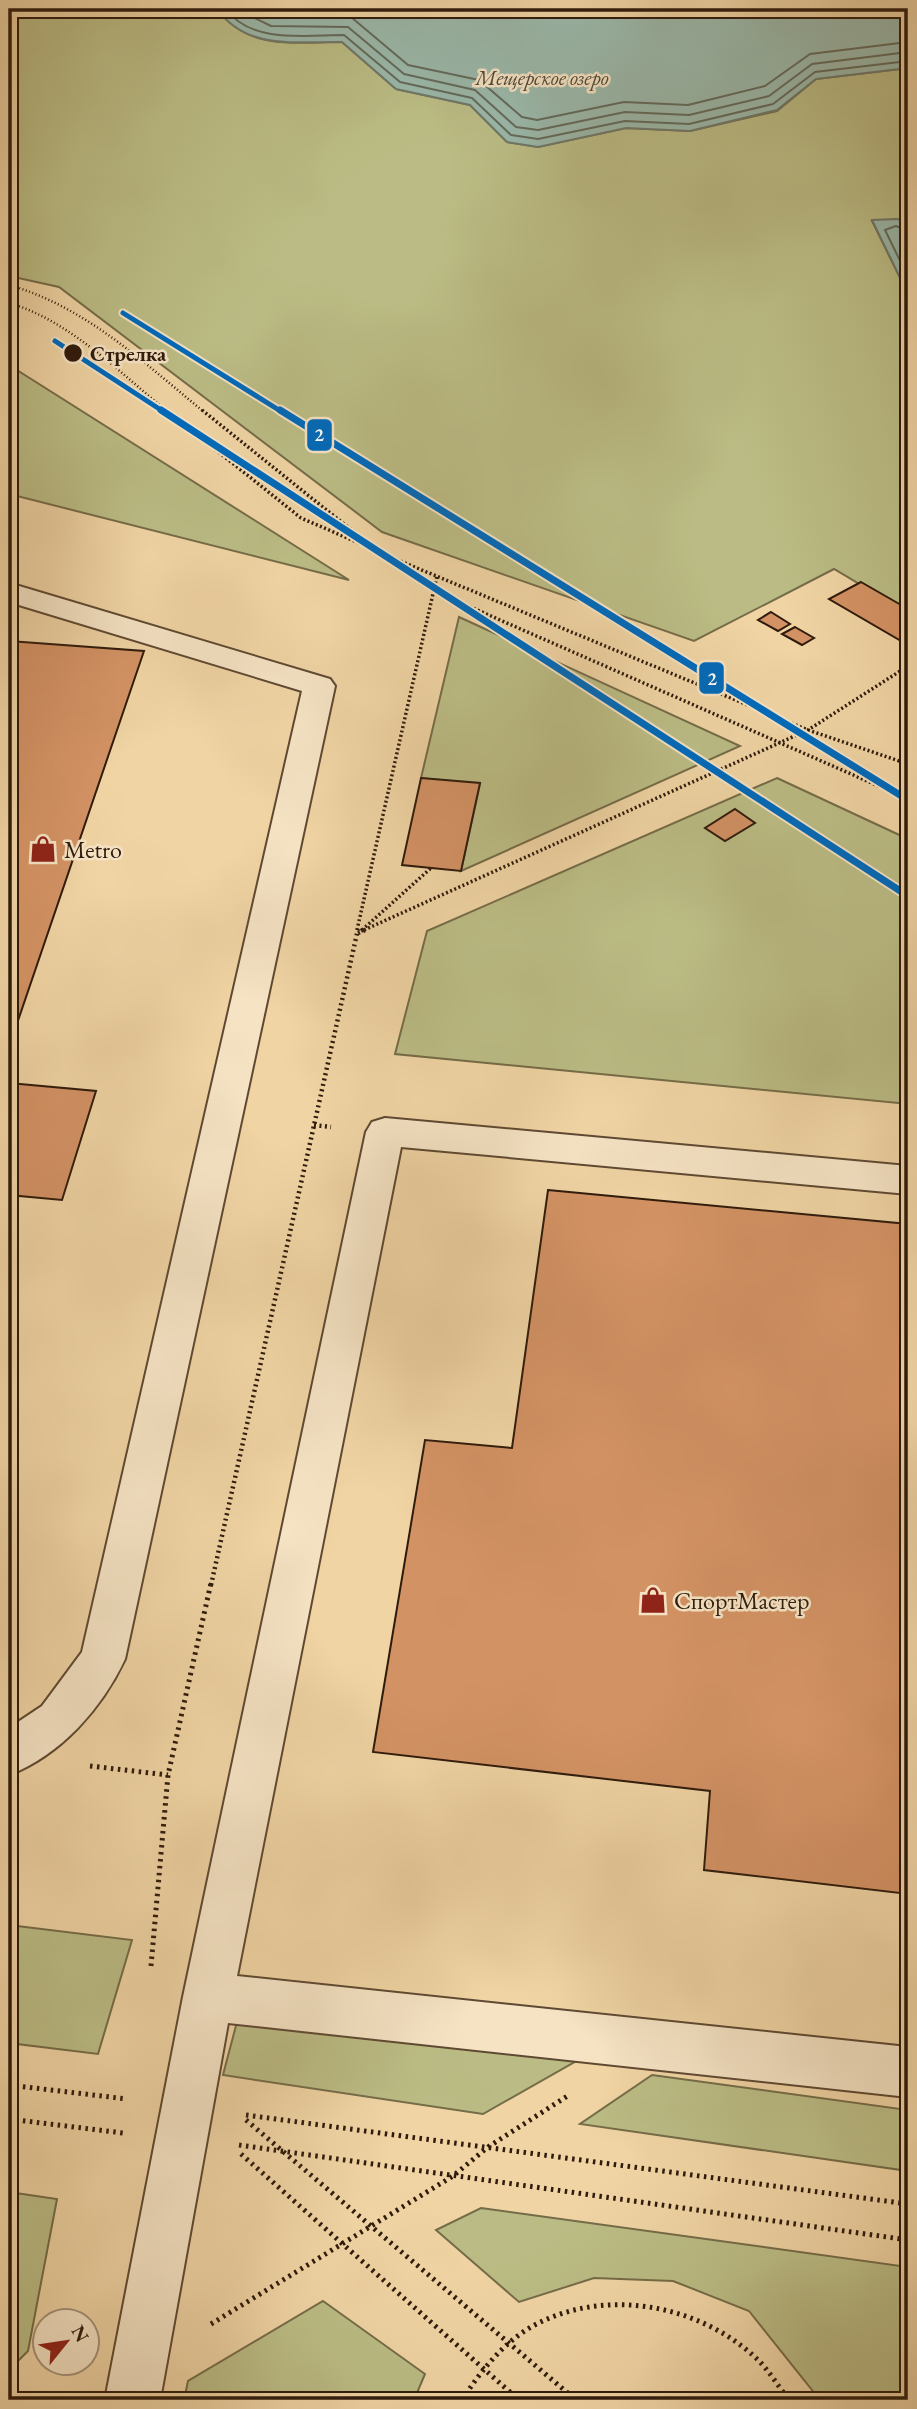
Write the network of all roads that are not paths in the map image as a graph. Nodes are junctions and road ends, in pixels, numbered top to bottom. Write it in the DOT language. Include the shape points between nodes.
graph roads {
  1 [pos="9,592"];
  2 [pos="908,1180"];
  3 [pos="9,1754"];
  4 [pos="208,1997"];
  5 [pos="908,2072"];
  6 [pos="135,2385"];
  1 -- 3 [label="lane" via="319,686 103,1659 58,1720"];
  2 -- 4 [label="lane" via="385,1132"];
  4 -- 5 [label="lane"];
  4 -- 6 [label="lane"];
}
